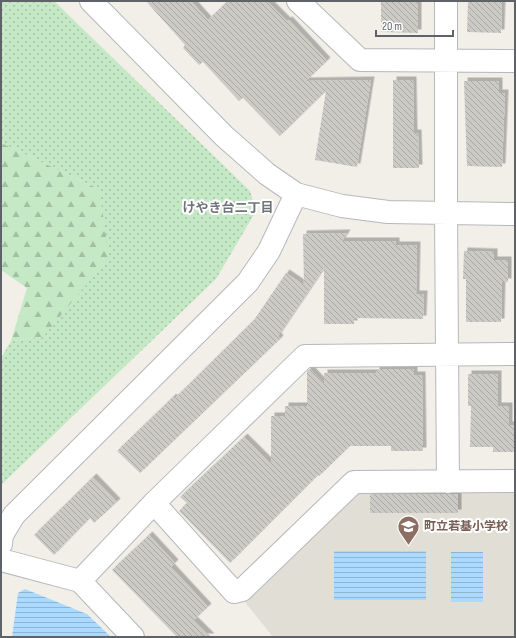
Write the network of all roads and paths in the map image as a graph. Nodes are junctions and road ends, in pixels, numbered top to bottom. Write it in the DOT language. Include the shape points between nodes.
graph roads {
  1 [pos="91,1"];
  2 [pos="298,1"];
  3 [pos="446,1"];
  4 [pos="446,60"];
  5 [pos="515,60"];
  6 [pos="296,194"];
  7 [pos="446,214"];
  8 [pos="515,214"];
  9 [pos="446,354"];
  10 [pos="515,354"];
  11 [pos="515,480"];
  12 [pos="448,482"];
  13 [pos="154,503"];
  14 [pos="1,544"];
  15 [pos="1,560"];
  16 [pos="80,581"];
  17 [pos="133,637"];
  1 -- 6 [label="street" via="224,136 267,174"];
  2 -- 4 [label="street" via="360,60"];
  3 -- 4 [label="street"];
  4 -- 5 [label="street"];
  4 -- 7 [label="street"];
  6 -- 7 [label="street" via="342,206 388,212"];
  6 -- 14 [label="street" via="269,252 248,282 14,515 2,535"];
  7 -- 8 [label="street"];
  7 -- 9 [label="street"];
  9 -- 10 [label="street"];
  9 -- 12 [label="street"];
  9 -- 13 [label="street" via="305,356"];
  11 -- 12 [label="street"];
  12 -- 13 [label="street" via="354,482 242,590 234,592"];
  13 -- 16 [label="street"];
  15 -- 16 [label="street"];
  16 -- 17 [label="street"];
}
